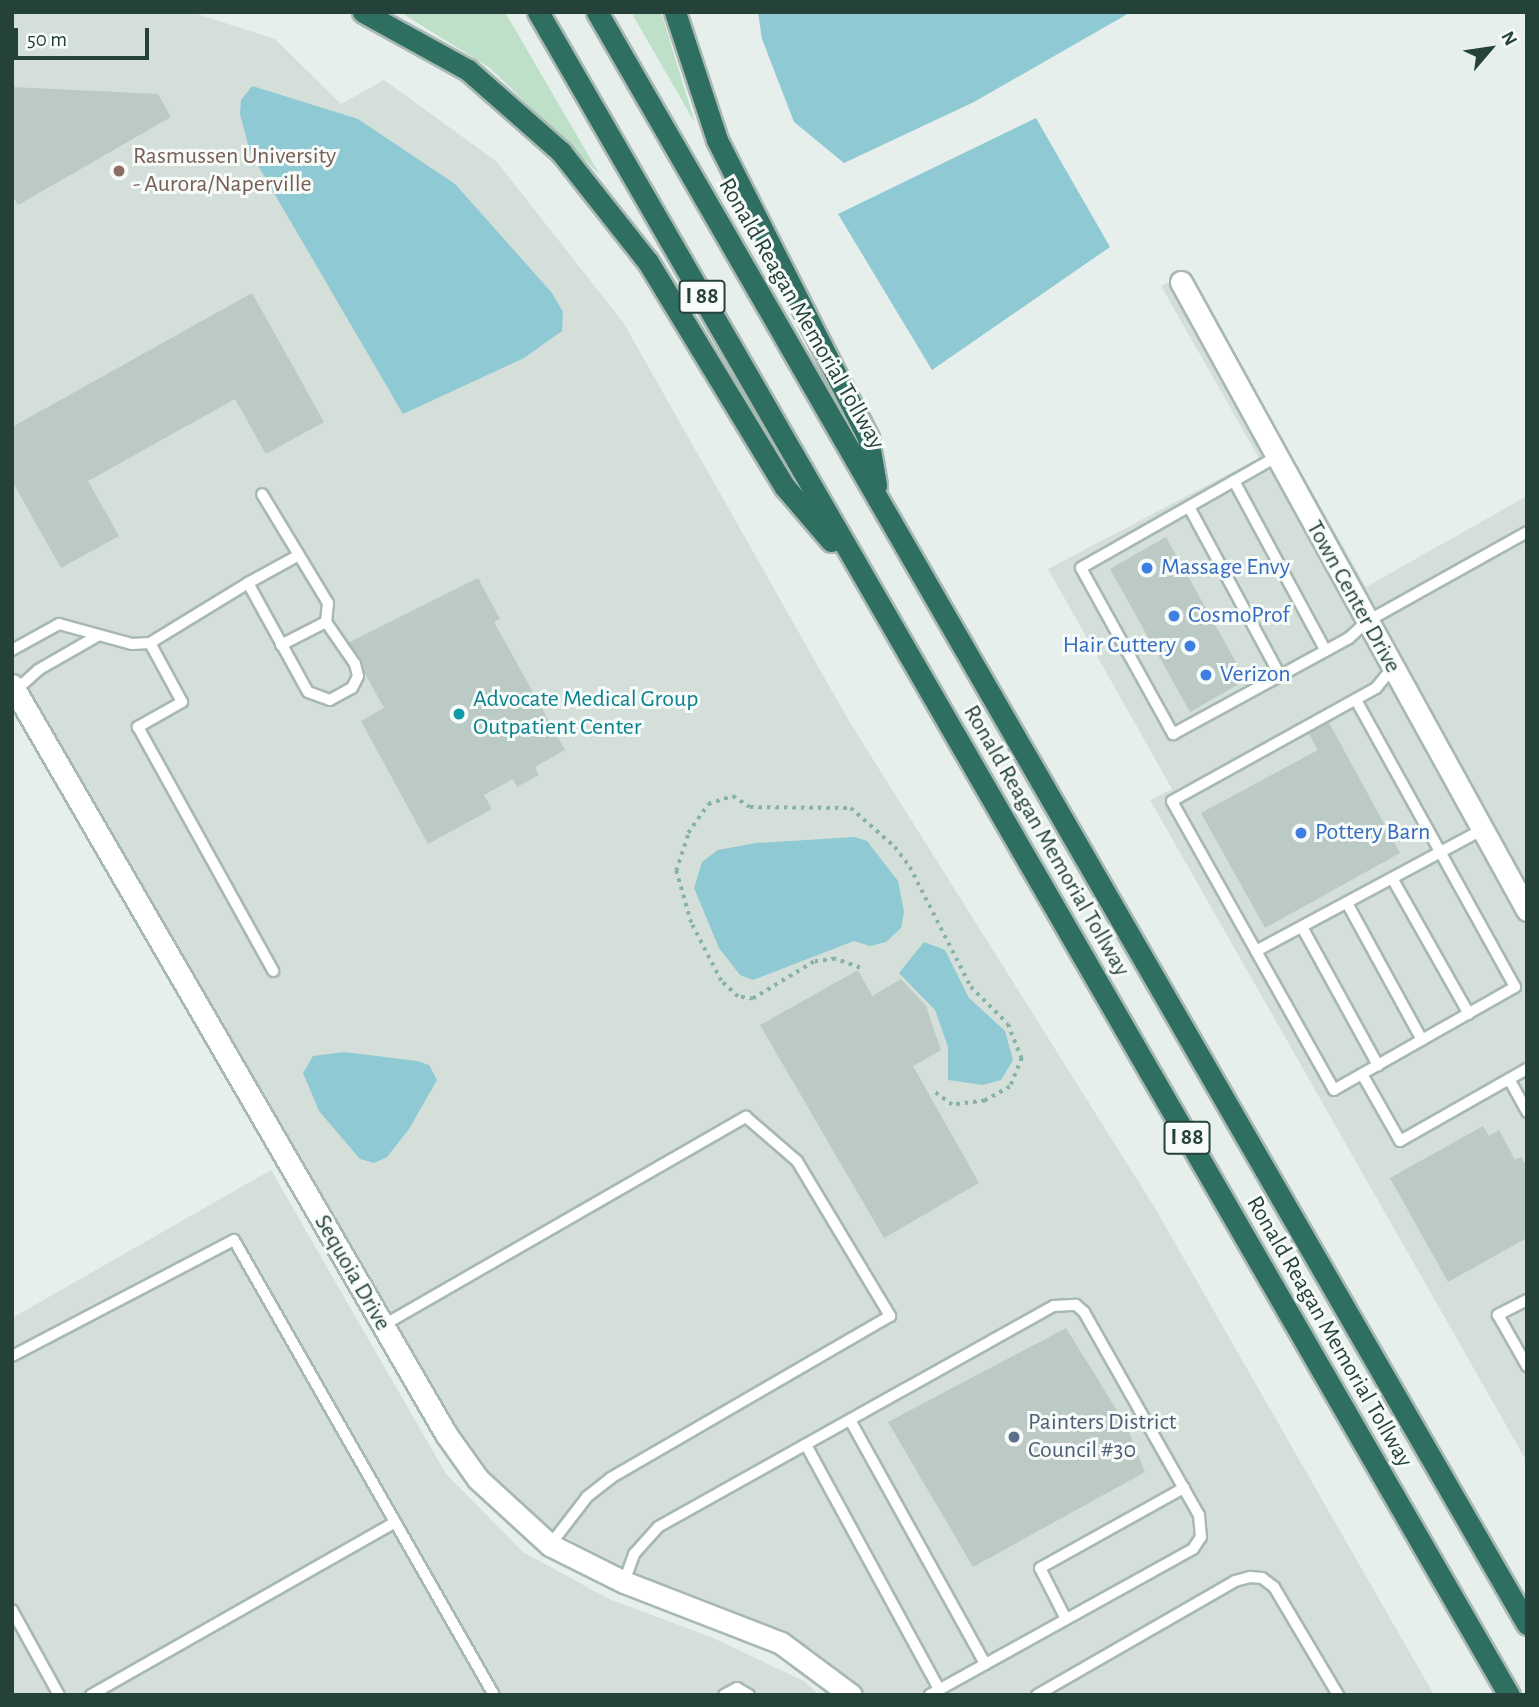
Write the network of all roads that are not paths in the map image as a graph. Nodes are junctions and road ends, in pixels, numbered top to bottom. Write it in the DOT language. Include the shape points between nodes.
graph roads {
  1 [pos="363,12"];
  2 [pos="538,12"];
  3 [pos="597,12"];
  4 [pos="675,12"];
  5 [pos="1181,282"];
  6 [pos="1276,457"];
  7 [pos="1234,481"];
  8 [pos="262,494"];
  9 [pos="878,500"];
  10 [pos="1189,507"];
  11 [pos="1527,532"];
  12 [pos="299,555"];
  13 [pos="866,582"];
  14 [pos="248,583"];
  15 [pos="326,622"];
  16 [pos="1366,622"];
  17 [pos="99,635"];
  18 [pos="149,643"];
  19 [pos="281,645"];
  20 [pos="12,650"];
  21 [pos="1326,651"];
  22 [pos="1392,668"];
  23 [pos="1280,676"];
  24 [pos="13,689"];
  25 [pos="1356,700"];
  26 [pos="1482,830"];
  27 [pos="1440,852"];
  28 [pos="1392,878"];
  29 [pos="1347,902"];
  30 [pos="1527,910"];
  31 [pos="1302,927"];
  32 [pos="1256,951"];
  33 [pos="273,971"];
  34 [pos="1469,1014"];
  35 [pos="1422,1040"];
  36 [pos="1378,1065"];
  37 [pos="1527,1069"];
  38 [pos="1362,1074"];
  39 [pos="1509,1079"];
  40 [pos="1527,1112"];
  41 [pos="1527,1300"];
  42 [pos="382,1326"];
  43 [pos="12,1356"];
  44 [pos="1527,1366"];
  45 [pos="850,1420"];
  46 [pos="806,1445"];
  47 [pos="1184,1488"];
  48 [pos="395,1522"];
  49 [pos="550,1545"];
  50 [pos="624,1582"];
  51 [pos="12,1610"];
  52 [pos="1066,1619"];
  53 [pos="1527,1624"];
  54 [pos="985,1664"];
  55 [pos="935,1692"];
  56 [pos="60,1695"];
  57 [pos="92,1695"];
  58 [pos="494,1695"];
  59 [pos="724,1695"];
  60 [pos="749,1695"];
  61 [pos="851,1695"];
  62 [pos="1037,1695"];
  63 [pos="1338,1695"];
  64 [pos="1509,1695"];
  1 -- 13 [label="highway" via="468,70 561,152 648,262 785,487"];
  2 -- 13 [label="highway, Ronald Reagan Memorial Tollway / I 88"];
  3 -- 9 [label="highway, Ronald Reagan Memorial Tollway / I 88"];
  4 -- 9 [label="highway" via="717,140 868,438"];
  5 -- 6 [label="street, Town Center Drive"];
  6 -- 7 [label="lane"];
  6 -- 16 [label="street, Town Center Drive"];
  7 -- 10 [label="lane"];
  7 -- 21 [label="lane"];
  8 -- 12 [label="lane"];
  9 -- 53 [label="highway, Ronald Reagan Memorial Tollway / I 88"];
  10 -- 23 [label="lane"];
  10 -- 23 [label="lane" via="1081,568 1172,734"];
  11 -- 16 [label="lane"];
  12 -- 14 [label="lane"];
  12 -- 15 [label="lane" via="328,603"];
  13 -- 64 [label="highway, Ronald Reagan Memorial Tollway / I 88"];
  14 -- 18 [label="lane"];
  14 -- 19 [label="lane"];
  15 -- 19 [label="lane"];
  15 -- 19 [label="lane" via="355,664 358,677 341,695 318,699 308,692"];
  16 -- 21 [label="lane"];
  16 -- 22 [label="street, Town Center Drive"];
  17 -- 18 [label="lane"];
  17 -- 20 [label="lane" via="59,624"];
  17 -- 24 [label="lane"];
  18 -- 33 [label="lane" via="182,702 138,727"];
  21 -- 23 [label="lane"];
  22 -- 25 [label="lane" via="1376,688"];
  22 -- 26 [label="street, Town Center Drive"];
  24 -- 42 [label="street, Sequoia Drive"];
  25 -- 27 [label="lane"];
  25 -- 32 [label="lane" via="1172,801"];
  26 -- 27 [label="lane"];
  26 -- 30 [label="street, Town Center Drive"];
  27 -- 28 [label="lane"];
  27 -- 34 [label="lane" via="1516,987"];
  28 -- 29 [label="lane"];
  28 -- 34 [label="lane"];
  29 -- 31 [label="lane"];
  29 -- 35 [label="lane"];
  31 -- 32 [label="lane"];
  31 -- 36 [label="lane"];
  32 -- 38 [label="lane" via="1334,1090"];
  34 -- 35 [label="lane"];
  35 -- 36 [label="lane"];
  36 -- 38 [label="lane"];
  37 -- 39 [label="lane"];
  38 -- 39 [label="lane" via="1399,1141"];
  39 -- 40 [label="lane"];
  41 -- 44 [label="lane" via="1498,1315"];
  42 -- 49 [label="street, Sequoia Drive" via="478,1479"];
  42 -- 49 [label="lane" via="746,1117 797,1161 890,1316 611,1478 587,1497"];
  43 -- 48 [label="lane" via="234,1240"];
  45 -- 46 [label="lane"];
  45 -- 47 [label="lane" via="1066,1303 1084,1312"];
  45 -- 54 [label="lane"];
  46 -- 50 [label="lane" via="658,1527 634,1554"];
  46 -- 55 [label="lane"];
  47 -- 52 [label="lane" via="1203,1527 1193,1549"];
  47 -- 52 [label="lane" via="1040,1568"];
  48 -- 57 [label="lane"];
  48 -- 58 [label="lane"];
  49 -- 50 [label="street, Sequoia Drive"];
  50 -- 61 [label="street, Sequoia Drive" via="780,1643"];
  51 -- 56 [label="lane"];
  52 -- 54 [label="lane"];
  54 -- 55 [label="lane"];
  59 -- 60 [label="lane" via="737,1688"];
  62 -- 63 [label="lane" via="1235,1581 1250,1577 1262,1578 1274,1587"];
}
